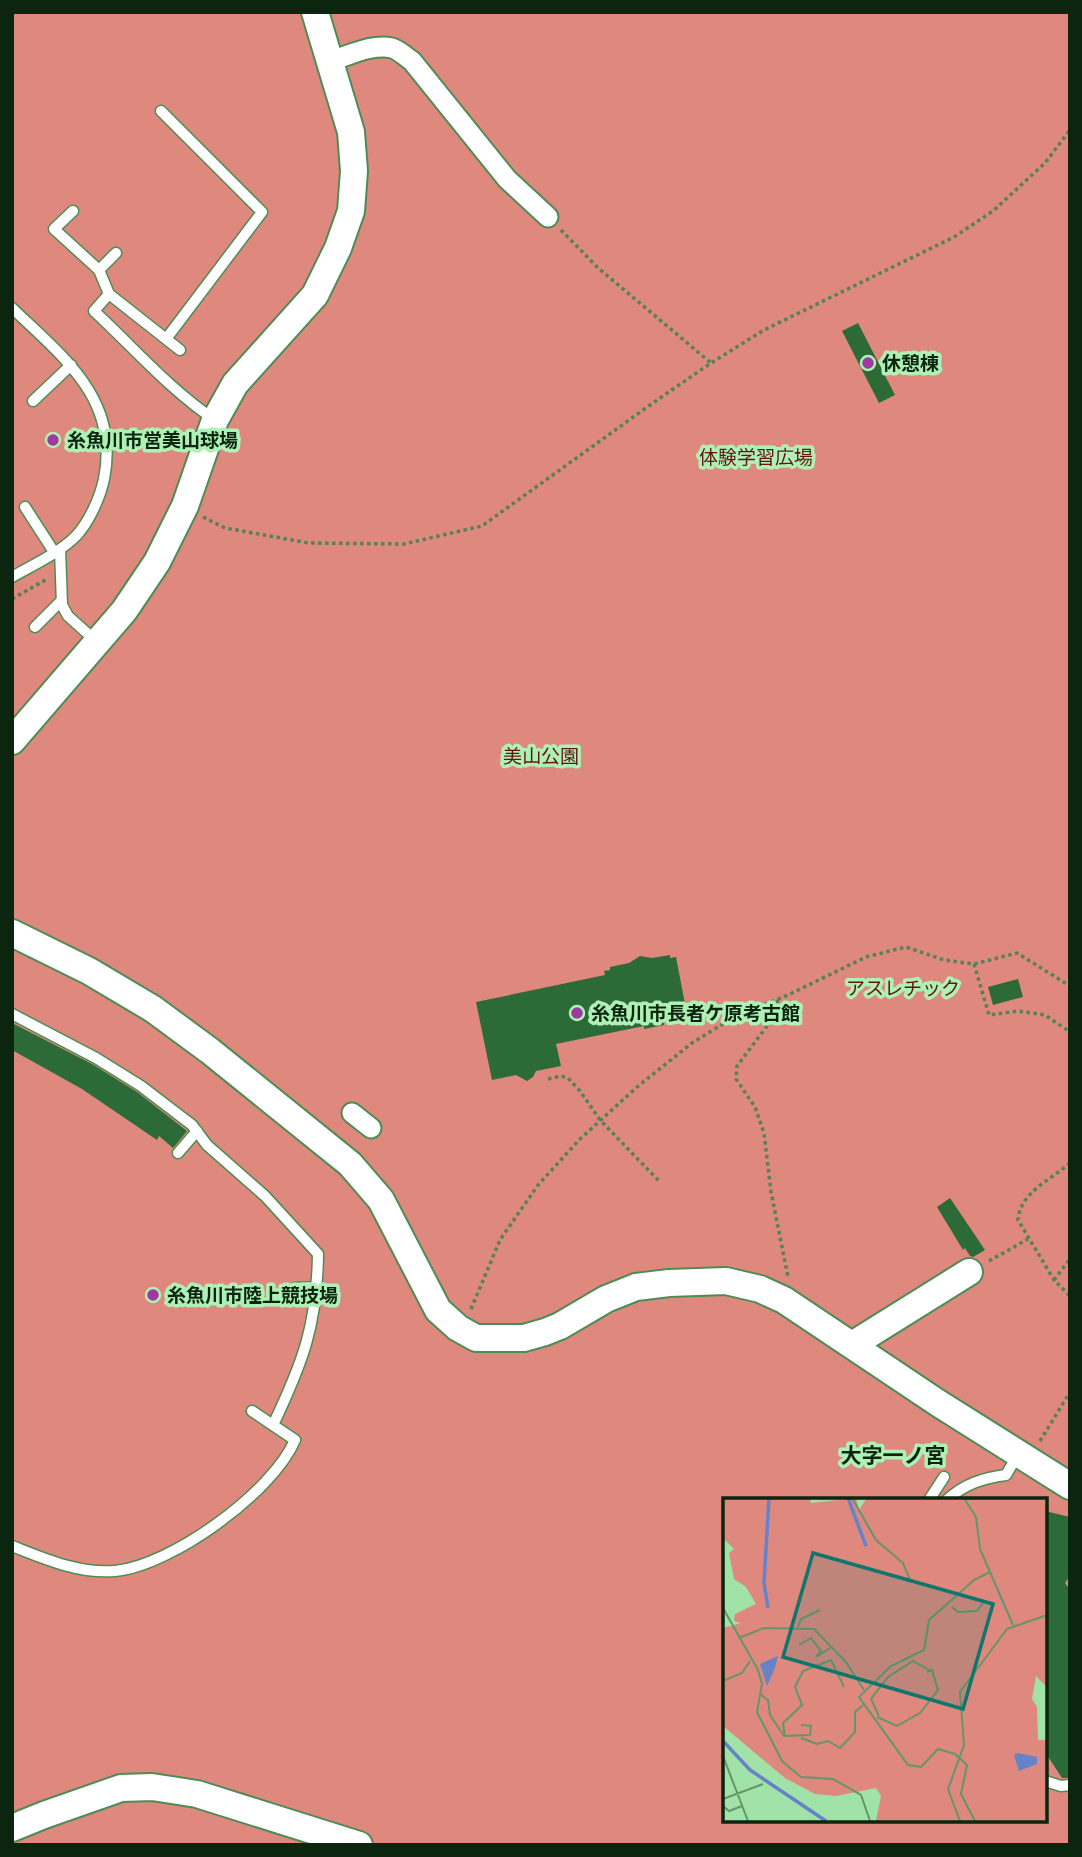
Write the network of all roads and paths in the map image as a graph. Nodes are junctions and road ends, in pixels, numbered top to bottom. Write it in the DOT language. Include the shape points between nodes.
graph roads {
  1 [pos="315,12"];
  2 [pos="330,61"];
  3 [pos="161,111"];
  4 [pos="1070,130"];
  5 [pos="73,211"];
  6 [pos="548,217"];
  7 [pos="116,253"];
  8 [pos="99,270"];
  9 [pos="109,294"];
  10 [pos="12,308"];
  11 [pos="166,339"];
  12 [pos="180,350"];
  13 [pos="711,363"];
  14 [pos="71,365"];
  15 [pos="33,401"];
  16 [pos="215,420"];
  17 [pos="185,506"];
  18 [pos="25,507"];
  19 [pos="57,550"];
  20 [pos="60,571"];
  21 [pos="12,577"];
  22 [pos="12,599"];
  23 [pos="61,601"];
  24 [pos="36,627"];
  25 [pos="97,643"];
  26 [pos="12,741"];
  27 [pos="12,933"];
  28 [pos="974,964"];
  29 [pos="1070,986"];
  30 [pos="778,1000"];
  31 [pos="12,1014"];
  32 [pos="1069,1029"];
  33 [pos="548,1079"];
  34 [pos="352,1113"];
  35 [pos="600,1120"];
  36 [pos="371,1128"];
  37 [pos="197,1131"];
  38 [pos="178,1153"];
  39 [pos="1070,1163"];
  40 [pos="660,1182"];
  41 [pos="1028,1239"];
  42 [pos="1070,1259"];
  43 [pos="969,1272"];
  44 [pos="1054,1280"];
  45 [pos="788,1286"];
  46 [pos="318,1287"];
  47 [pos="295,1288"];
  48 [pos="1070,1296"];
  49 [pos="458,1328"];
  50 [pos="852,1345"];
  51 [pos="1070,1392"];
  52 [pos="252,1411"];
  53 [pos="273,1425"];
  54 [pos="1025,1456"];
  55 [pos="944,1478"];
  56 [pos="1070,1486"];
  57 [pos="930,1498"];
  58 [pos="949,1498"];
  59 [pos="12,1546"];
  60 [pos="1047,1782"];
  61 [pos="1070,1785"];
  62 [pos="12,1828"];
  63 [pos="359,1845"];
  1 -- 2 [label="street"];
  2 -- 6 [label="street" via="382,48 393,48 412,61 507,179"];
  2 -- 16 [label="street" via="351,132 351,211 315,295 235,384"];
  3 -- 11 [label="lane" via="262,212"];
  4 -- 13 [label="path" via="1045,163 993,211 954,237 764,330"];
  5 -- 8 [label="lane" via="54,229"];
  6 -- 13 [label="path" via="597,267"];
  7 -- 8 [label="lane"];
  8 -- 9 [label="lane"];
  9 -- 11 [label="lane"];
  9 -- 16 [label="lane" via="94,311 149,366"];
  10 -- 14 [label="lane"];
  11 -- 12 [label="lane"];
  13 -- 17 [label="path" via="482,526 404,544 309,543 225,528"];
  14 -- 15 [label="lane"];
  14 -- 19 [label="lane" via="87,384 100,413 107,465 92,511 76,535"];
  16 -- 17 [label="street"];
  17 -- 25 [label="street" via="157,562"];
  18 -- 19 [label="lane"];
  19 -- 20 [label="lane"];
  19 -- 21 [label="lane"];
  20 -- 22 [label="path"];
  20 -- 23 [label="lane"];
  23 -- 24 [label="lane"];
  23 -- 25 [label="lane" via="68,616"];
  25 -- 26 [label="street"];
  27 -- 49 [label="street" via="153,1009 350,1164 381,1200 438,1310"];
  28 -- 29 [label="path" via="1017,953"];
  28 -- 30 [label="path" via="906,947 866,957"];
  28 -- 32 [label="path" via="989,1015 1007,1011 1045,1015"];
  30 -- 35 [label="path" via="734,1017 692,1043"];
  30 -- 45 [label="path" via="770,1022 737,1066 736,1079 755,1107 764,1133"];
  31 -- 37 [label="lane" via="141,1086"];
  33 -- 35 [label="path" via="568,1078"];
  34 -- 36 [label="street"];
  35 -- 40 [label="path"];
  35 -- 49 [label="path" via="538,1185 500,1240 470,1312"];
  37 -- 38 [label="lane"];
  37 -- 46 [label="lane" via="318,1254"];
  39 -- 41 [label="path" via="1018,1209"];
  41 -- 43 [label="path"];
  41 -- 44 [label="path"];
  42 -- 44 [label="path"];
  43 -- 50 [label="street"];
  44 -- 48 [label="path"];
  46 -- 47 [label="lane"];
  46 -- 53 [label="lane" via="310,1336"];
  49 -- 50 [label="street" via="476,1338 524,1338 560,1326 636,1287 726,1281 784,1300"];
  50 -- 54 [label="street"];
  51 -- 54 [label="path"];
  52 -- 53 [label="lane"];
  53 -- 59 [label="lane" via="295,1440 290,1454 233,1512 175,1551 139,1566 97,1571"];
  54 -- 56 [label="street"];
  54 -- 58 [label="lane" via="1006,1475 978,1480"];
  55 -- 57 [label="lane"];
  60 -- 61 [label="lane"];
  62 -- 63 [label="street" via="121,1788 152,1787 197,1794"];
}
